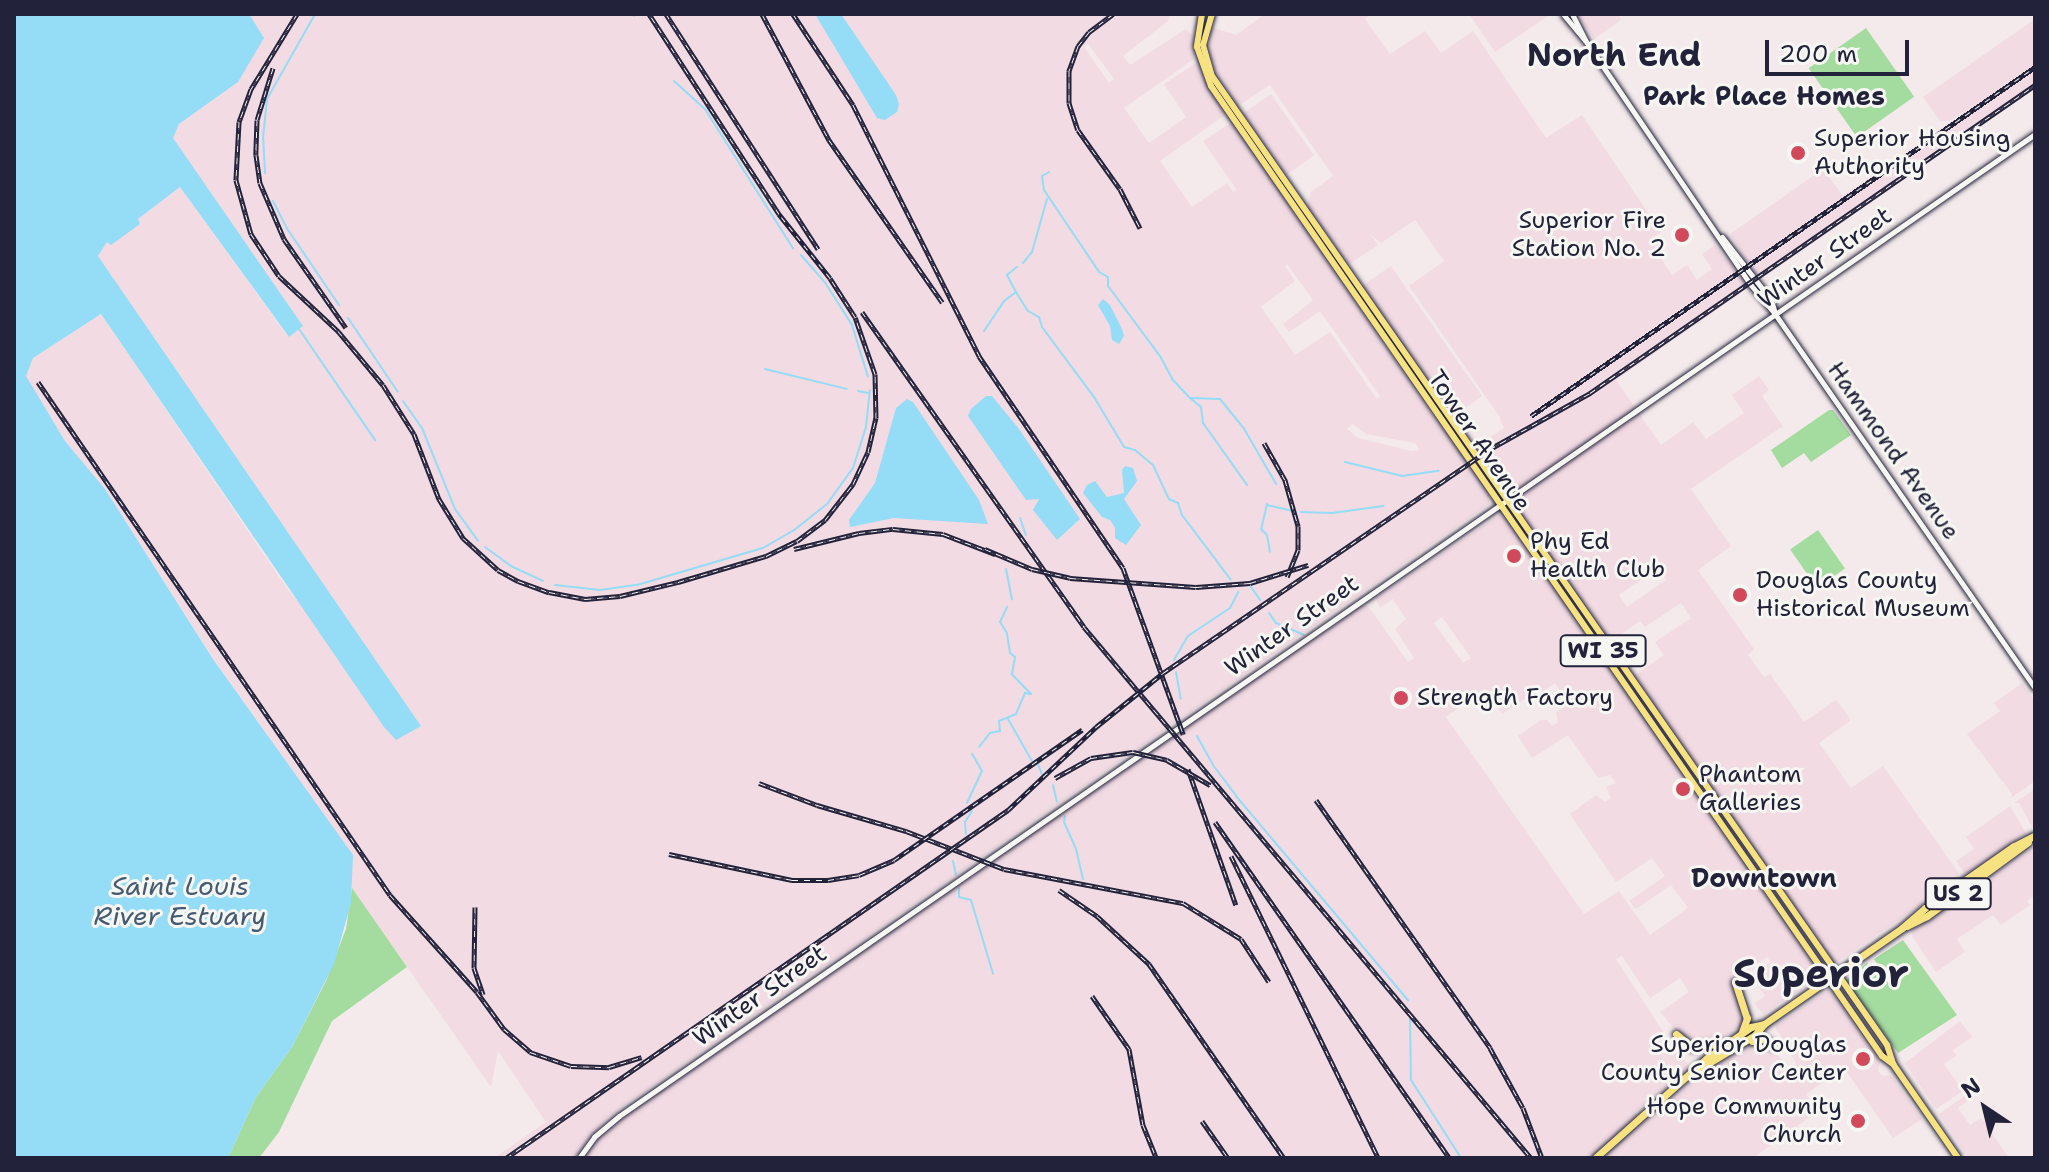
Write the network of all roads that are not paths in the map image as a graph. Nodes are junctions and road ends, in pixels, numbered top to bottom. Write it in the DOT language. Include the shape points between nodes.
graph roads {
  1 [pos="1202,14"];
  2 [pos="1212,14"];
  3 [pos="1563,14"];
  4 [pos="1572,14"];
  5 [pos="1585,40"];
  6 [pos="2035,134"];
  7 [pos="1775,314"];
  8 [pos="1504,503"];
  9 [pos="2035,688"];
  10 [pos="2034,836"];
  11 [pos="1771,893"];
  12 [pos="1792,912"];
  13 [pos="1832,976"];
  14 [pos="1735,982"];
  15 [pos="1764,1024"];
  16 [pos="1742,1033"];
  17 [pos="1676,1034"];
  18 [pos="1730,1041"];
  19 [pos="1774,1046"];
  20 [pos="1719,1060"];
  21 [pos="1694,1072"];
  22 [pos="579,1158"];
  23 [pos="1595,1158"];
  24 [pos="1958,1158"];
  1 -- 8 [label="main road, Tower Avenue / WI 35" via="1198,56 1207,78"];
  2 -- 8 [label="main road, Tower Avenue / WI 35" via="1204,49 1212,76"];
  3 -- 5 [label="street, Hammond Avenue"];
  4 -- 5 [label="street, Hammond Avenue"];
  5 -- 7 [label="street, Hammond Avenue" via="1720,237 1745,263"];
  6 -- 7 [label="street, Winter Street"];
  7 -- 8 [label="street, Winter Street"];
  7 -- 9 [label="street, Hammond Avenue"];
  8 -- 11 [label="main road, Tower Avenue / WI 35"];
  8 -- 12 [label="main road, Tower Avenue / WI 35"];
  8 -- 22 [label="street, Winter Street" via="619,1116"];
  10 -- 13 [label="highway, US 2" via="1927,916"];
  11 -- 12 [label="main road"];
  11 -- 13 [label="main road, Tower Avenue / WI 35"];
  12 -- 13 [label="main road, Tower Avenue / WI 35"];
  13 -- 15 [label="highway, US 2"];
  13 -- 24 [label="main road, Tower Avenue / WI 35" via="1885,1060 1893,1064"];
  14 -- 16 [label="highway" via="1747,1018"];
  15 -- 16 [label="highway, US 2"];
  15 -- 20 [label="highway, US 2"];
  16 -- 18 [label="highway, US 2"];
  17 -- 18 [label="highway" via="1696,1047"];
  18 -- 21 [label="highway, US 2"];
  19 -- 20 [label="highway" via="1755,1039"];
  20 -- 21 [label="highway, US 2"];
  21 -- 23 [label="highway, US 2"];
}
